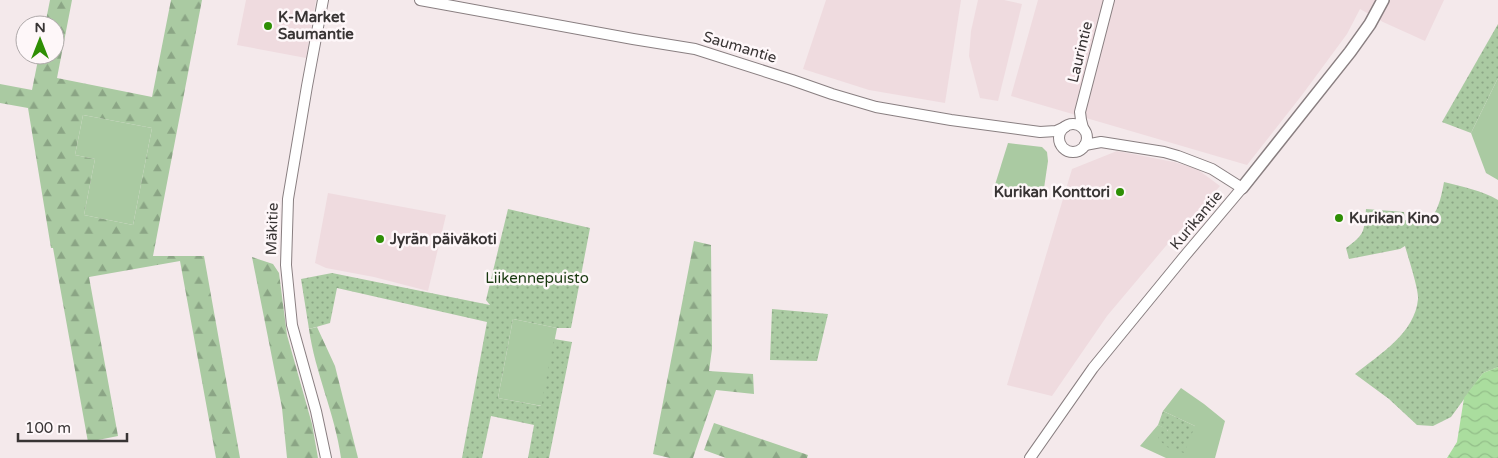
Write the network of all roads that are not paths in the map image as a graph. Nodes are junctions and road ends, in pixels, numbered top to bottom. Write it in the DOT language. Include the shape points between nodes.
graph roads {
  1 [pos="323,0"];
  2 [pos="420,0"];
  3 [pos="1109,0"];
  4 [pos="1383,0"];
  5 [pos="1080,112"];
  6 [pos="1067,126"];
  7 [pos="1085,130"];
  8 [pos="1047,132"];
  9 [pos="1059,142"];
  10 [pos="1101,142"];
  11 [pos="1085,145"];
  12 [pos="1242,188"];
  13 [pos="326,458"];
  14 [pos="1030,458"];
  1 -- 13 [label="street, Mäkitie" via="288,199 286,265 292,325"];
  2 -- 8 [label="street, Saumantie" via="695,49 876,107"];
  3 -- 5 [label="street, Laurintie"];
  4 -- 12 [label="main road, Kurikantie" via="1350,52"];
  5 -- 6 [label="street, Laurintie"];
  5 -- 7 [label="street, Laurintie"];
  6 -- 7 [label="street" via="1077,125"];
  6 -- 8 [label="street, Saumantie"];
  6 -- 9 [label="street" via="1060,134"];
  7 -- 10 [label="street"];
  7 -- 11 [label="street"];
  8 -- 9 [label="street"];
  9 -- 11 [label="street" via="1070,152"];
  10 -- 11 [label="street"];
  10 -- 12 [label="street" via="1178,156 1222,174"];
  12 -- 14 [label="street, Kurikantie" via="1094,368"];
}
